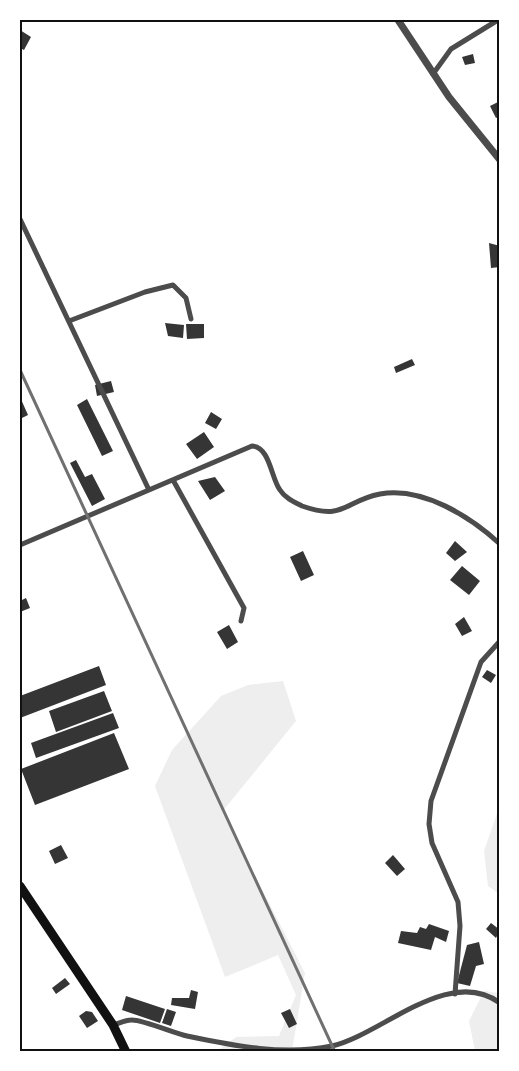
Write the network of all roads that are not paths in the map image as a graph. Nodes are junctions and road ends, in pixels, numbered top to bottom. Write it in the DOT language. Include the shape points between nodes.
graph roads {
  1 [pos="398,20"];
  2 [pos="498,20"];
  3 [pos="434,74"];
  4 [pos="500,160"];
  5 [pos="20,219"];
  6 [pos="191,319"];
  7 [pos="69,321"];
  8 [pos="173,480"];
  9 [pos="149,490"];
  10 [pos="500,544"];
  11 [pos="20,545"];
  12 [pos="241,621"];
  13 [pos="500,641"];
  14 [pos="20,886"];
  15 [pos="456,994"];
  16 [pos="500,1004"];
  17 [pos="113,1025"];
  18 [pos="126,1052"];
  1 -- 3 [label="street"];
  2 -- 3 [label="street" via="450,49"];
  3 -- 4 [label="street"];
  5 -- 7 [label="street"];
  6 -- 7 [label="street" via="186,298 173,285"];
  7 -- 9 [label="street"];
  8 -- 9 [label="street"];
  8 -- 10 [label="street" via="257,446 266,456 280,491 300,505 333,513 377,495 409,494 456,514"];
  8 -- 12 [label="street" via="244,608"];
  9 -- 11 [label="street"];
  13 -- 15 [label="street" via="481,662 431,801 432,843 458,902"];
  14 -- 17 [label="highway"];
  15 -- 16 [label="street" via="483,994"];
  15 -- 17 [label="street" via="416,1004 358,1037 332,1046 298,1050 274,1051 228,1044 131,1020"];
  17 -- 18 [label="highway"];
}
